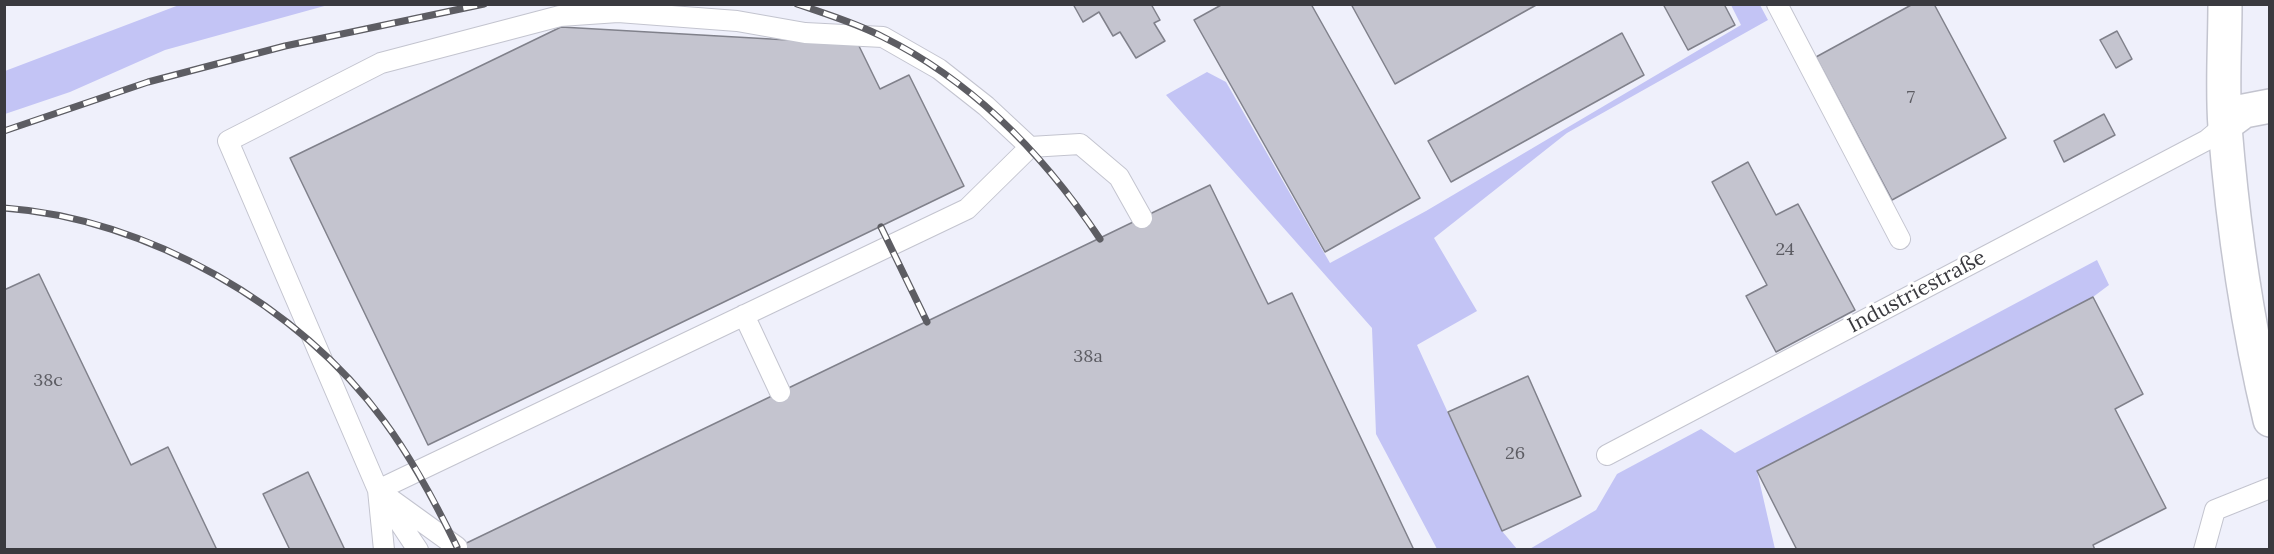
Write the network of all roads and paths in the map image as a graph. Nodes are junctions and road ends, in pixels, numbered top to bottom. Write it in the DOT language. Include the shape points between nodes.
graph roads {
  1 [pos="1777,4"];
  2 [pos="2225,4"];
  3 [pos="2270,106"];
  4 [pos="2225,125"];
  5 [pos="1030,147"];
  6 [pos="1142,218"];
  7 [pos="1899,239"];
  8 [pos="744,315"];
  9 [pos="780,392"];
  10 [pos="2270,420"];
  11 [pos="1607,455"];
  12 [pos="2270,488"];
  13 [pos="378,490"];
  14 [pos="457,547"];
  15 [pos="384,549"];
  16 [pos="418,549"];
  17 [pos="2204,549"];
  1 -- 7 [label="lane"];
  2 -- 4 [label="street"];
  3 -- 4 [label="street" via="2244,111"];
  4 -- 10 [label="street" via="2236,235 2256,361"];
  4 -- 11 [label="lane, Industriestraße" via="2207,140"];
  5 -- 6 [label="lane" via="1080,144 1119,177"];
  5 -- 8 [label="lane" via="967,209"];
  5 -- 13 [label="lane" via="939,69 883,37 805,33 737,21 618,12 560,16 381,63 228,141"];
  8 -- 9 [label="lane"];
  8 -- 13 [label="lane"];
  12 -- 17 [label="lane" via="2215,510"];
  13 -- 14 [label="lane"];
  13 -- 15 [label="lane"];
  13 -- 16 [label="lane"];
}
